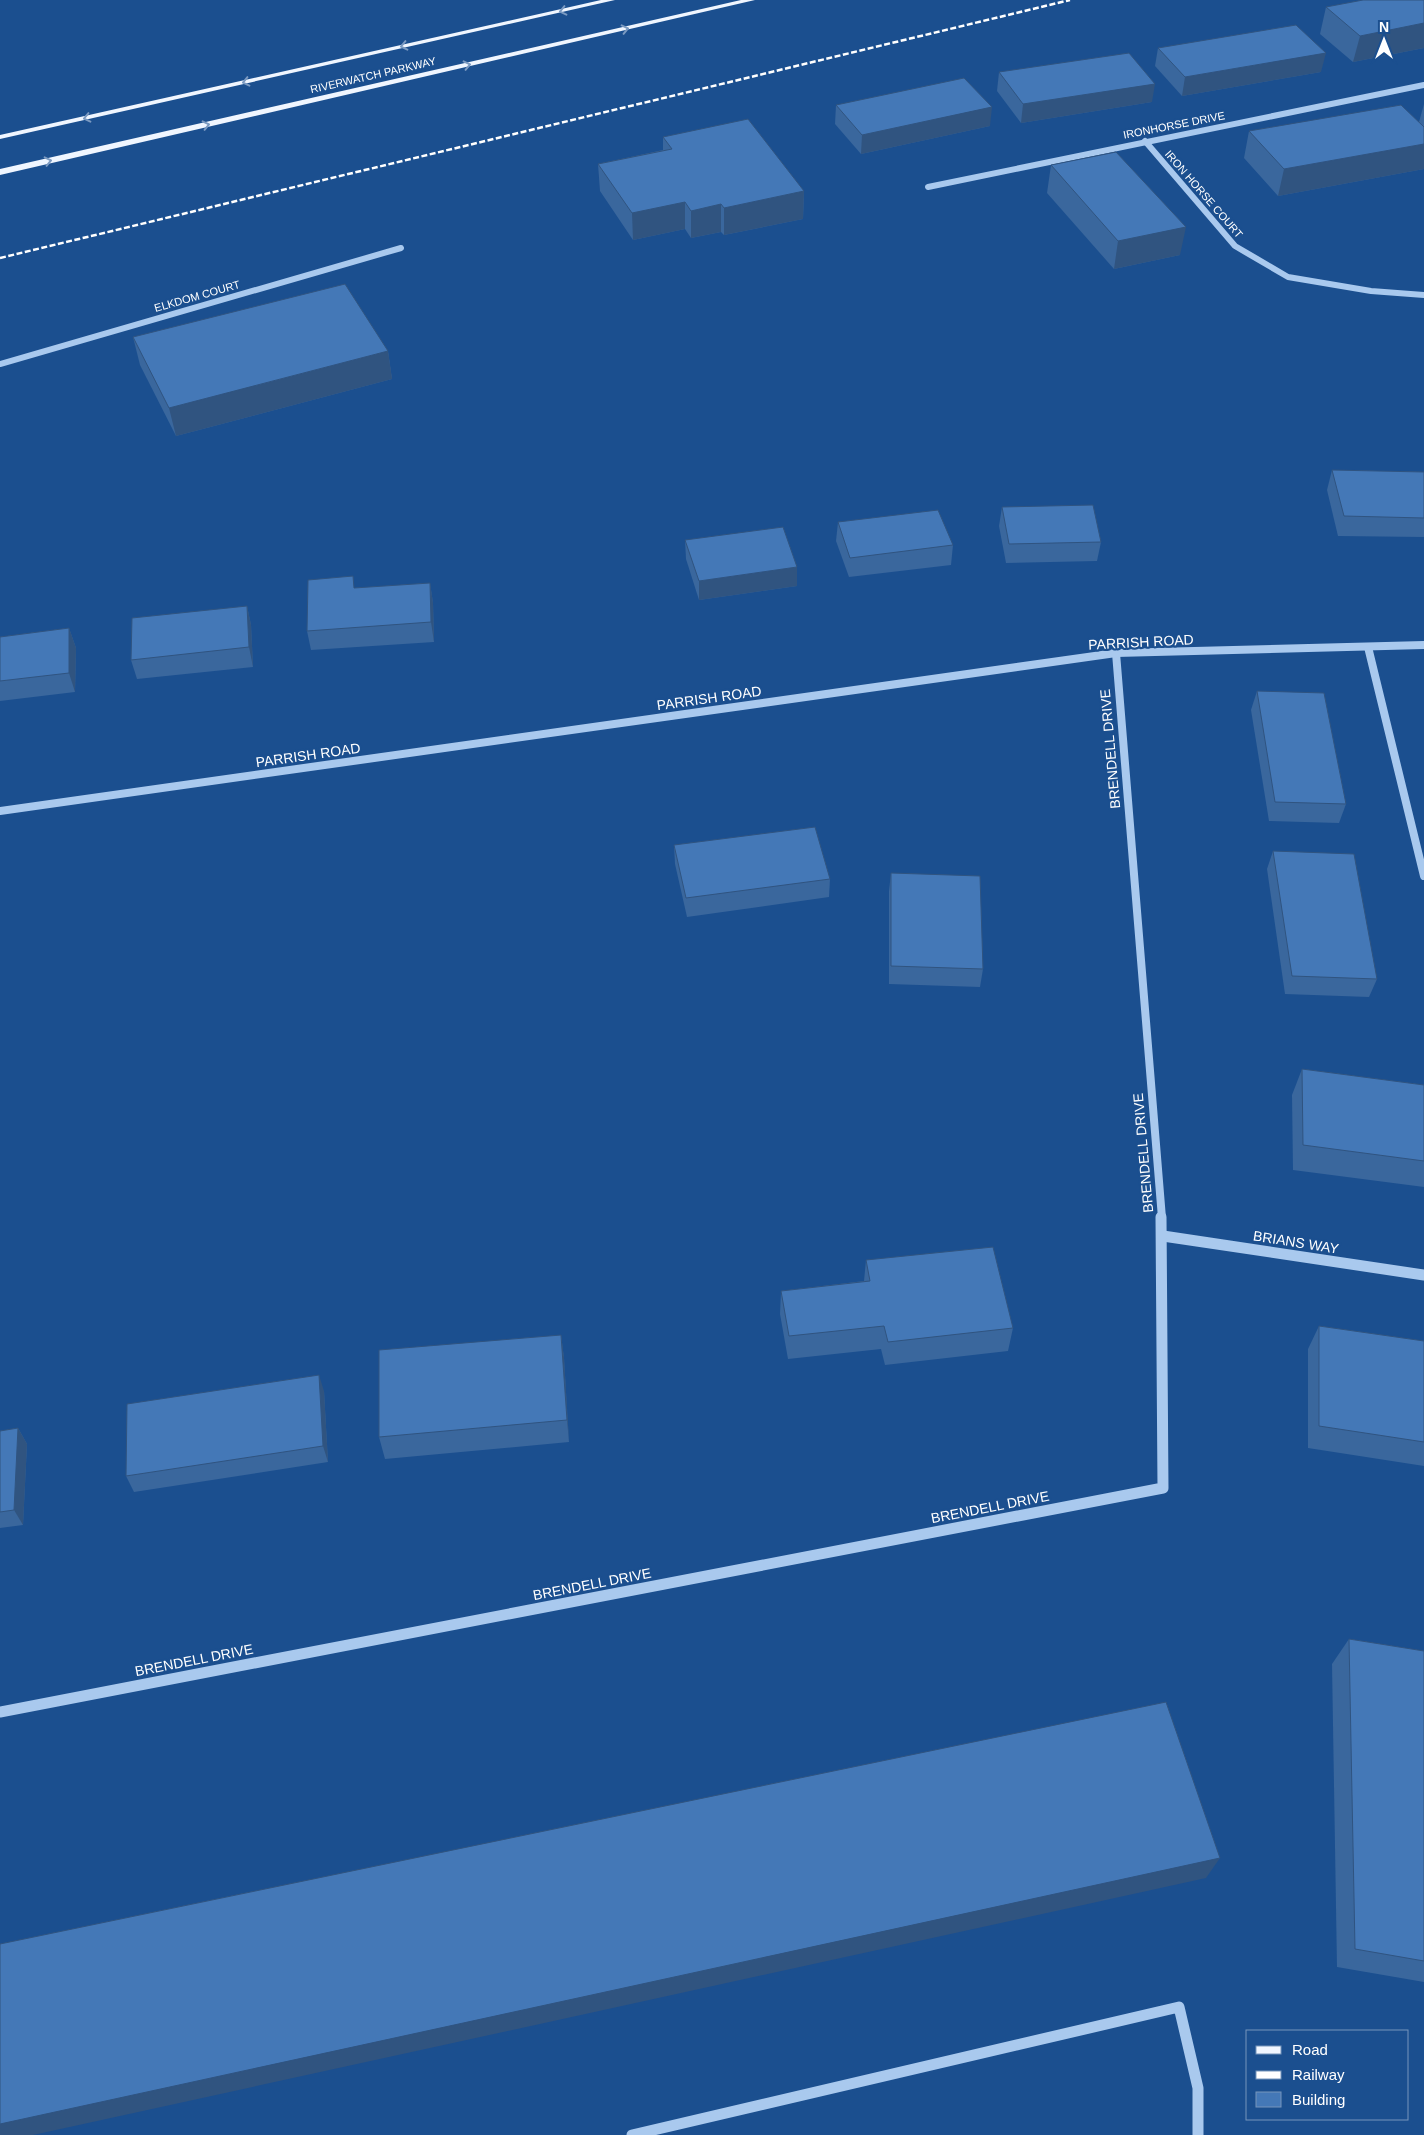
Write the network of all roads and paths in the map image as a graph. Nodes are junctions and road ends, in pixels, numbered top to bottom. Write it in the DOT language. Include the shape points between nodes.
graph roads {
  1 [pos="611,0"];
  2 [pos="751,0"];
  3 [pos="1424,85"];
  4 [pos="0,138"];
  5 [pos="1145,141"];
  6 [pos="0,172"];
  7 [pos="928,187"];
  8 [pos="400,248"];
  9 [pos="1424,295"];
  10 [pos="0,364"];
  11 [pos="1424,645"];
  12 [pos="1368,647"];
  13 [pos="1116,653"];
  14 [pos="0,811"];
  15 [pos="1424,876"];
  16 [pos="1163,1236"];
  17 [pos="1424,1275"];
  18 [pos="0,1712"];
  19 [pos="632,2135"];
  20 [pos="1198,2135"];
  1 -- 4 [label="main road, RIVERWATCH PARKWAY, one-way"];
  6 -- 2 [label="main road, RIVERWATCH PARKWAY, one-way"];
  3 -- 5 [label="street, IRONHORSE DRIVE"];
  5 -- 7 [label="street, IRONHORSE DRIVE"];
  5 -- 9 [label="street, IRON HORSE COURT" via="1235,246 1288,277 1371,291"];
  8 -- 10 [label="street, ELKDOM COURT"];
  11 -- 12 [label="street, PARRISH ROAD"];
  12 -- 13 [label="street, PARRISH ROAD"];
  12 -- 15 [label="street"];
  13 -- 14 [label="street, PARRISH ROAD"];
  13 -- 16 [label="street, BRENDELL DRIVE"];
  16 -- 17 [label="street, BRIANS WAY"];
  16 -- 18 [label="street, BRENDELL DRIVE" via="1163,1488"];
  19 -- 20 [label="street" via="1179,2007 1198,2088"];
}
